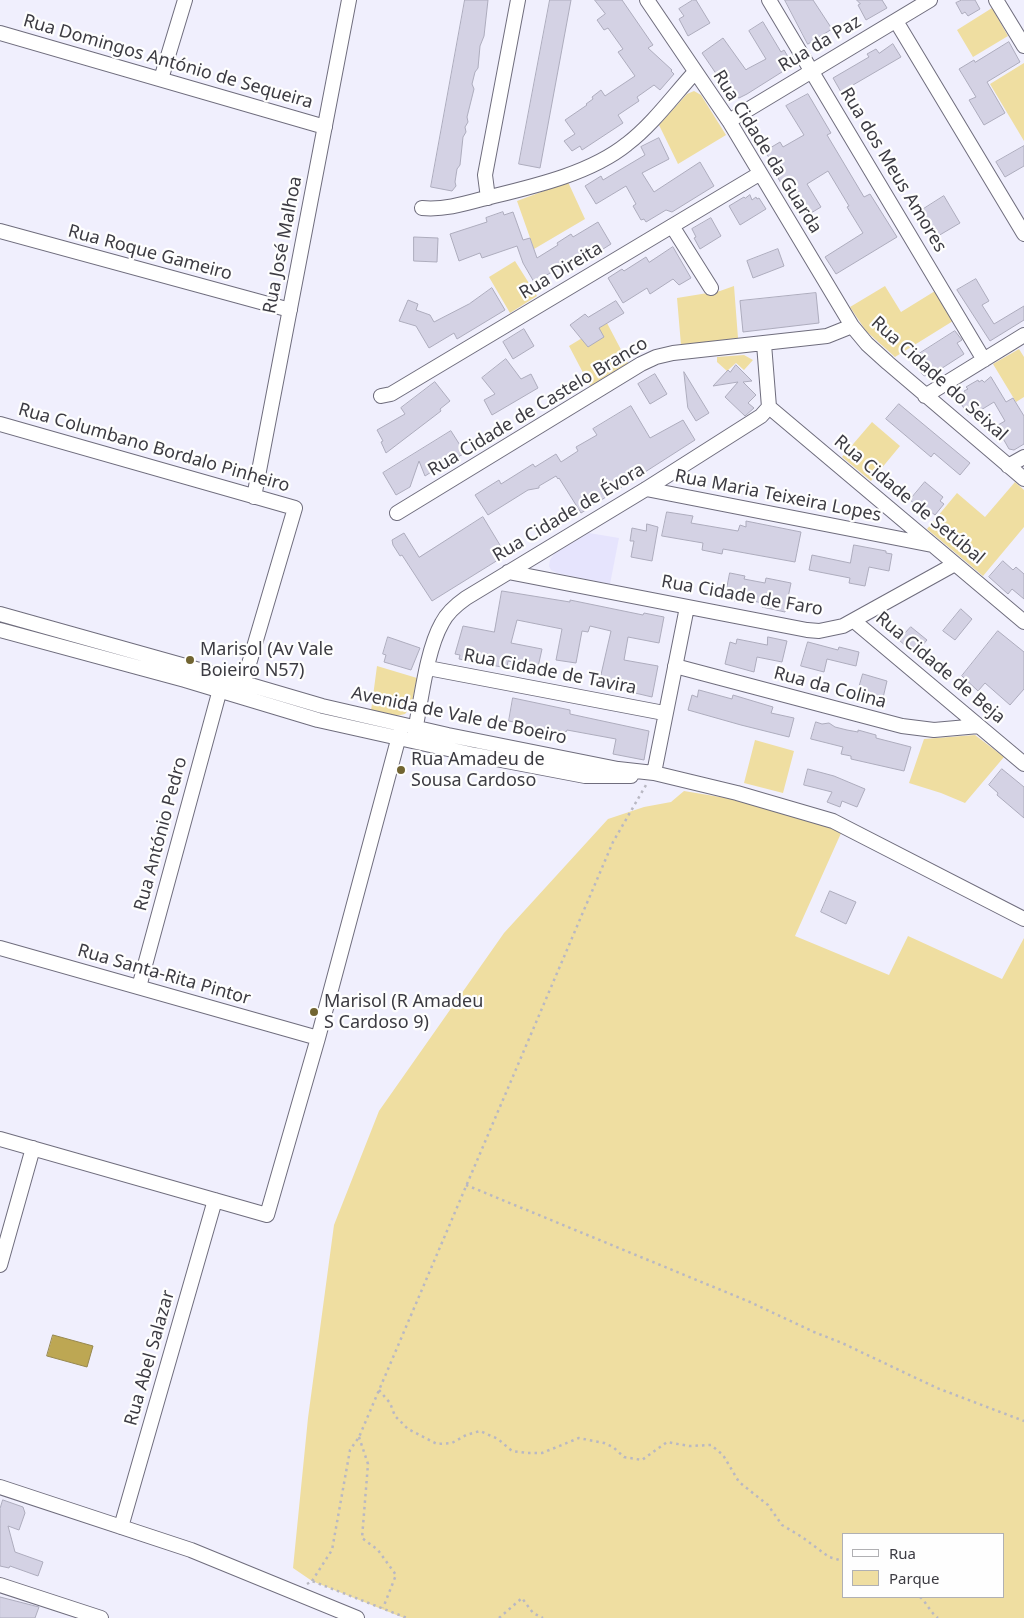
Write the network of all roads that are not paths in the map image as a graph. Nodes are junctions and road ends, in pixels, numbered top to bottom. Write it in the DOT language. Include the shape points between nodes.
graph roads {
  1 [pos="185,0"];
  2 [pos="349,0"];
  3 [pos="518,0"];
  4 [pos="647,0"];
  5 [pos="769,0"];
  6 [pos="930,0"];
  7 [pos="996,0"];
  8 [pos="896,21"];
  9 [pos="0,33"];
  10 [pos="1024,46"];
  11 [pos="812,71"];
  12 [pos="695,72"];
  13 [pos="161,78"];
  14 [pos="729,121"];
  15 [pos="325,127"];
  16 [pos="759,174"];
  17 [pos="488,198"];
  18 [pos="422,208"];
  19 [pos="672,226"];
  20 [pos="0,231"];
  21 [pos="1024,234"];
  22 [pos="710,288"];
  23 [pos="290,310"];
  24 [pos="852,326"];
  25 [pos="1024,335"];
  26 [pos="764,344"];
  27 [pos="984,360"];
  28 [pos="381,396"];
  29 [pos="925,396"];
  30 [pos="769,407"];
  31 [pos="0,424"];
  32 [pos="1024,456"];
  33 [pos="1008,466"];
  34 [pos="1024,480"];
  35 [pos="646,489"];
  36 [pos="254,497"];
  37 [pos="397,513"];
  38 [pos="933,545"];
  39 [pos="955,564"];
  40 [pos="508,572"];
  41 [pos="687,607"];
  42 [pos="0,614"];
  43 [pos="854,621"];
  44 [pos="1024,622"];
  45 [pos="0,630"];
  46 [pos="675,666"];
  47 [pos="428,668"];
  48 [pos="222,684"];
  49 [pos="242,689"];
  50 [pos="664,714"];
  51 [pos="979,726"];
  52 [pos="408,733"];
  53 [pos="1024,764"];
  54 [pos="654,773"];
  55 [pos="1024,919"];
  56 [pos="0,948"];
  57 [pos="139,987"];
  58 [pos="318,1038"];
  59 [pos="0,1139"];
  60 [pos="33,1148"];
  61 [pos="215,1200"];
  62 [pos="0,1265"];
  63 [pos="0,1487"];
  64 [pos="120,1527"];
  65 [pos="0,1585"];
  66 [pos="101,1618"];
  67 [pos="357,1618"];
  1 -- 13 [label="street"];
  2 -- 15 [label="street, Rua José Malhoa"];
  3 -- 17 [label="street" via="485,175"];
  4 -- 12 [label="street, Rua Cidade da Guarda"];
  5 -- 11 [label="street, Rua dos Meus Amores"];
  6 -- 8 [label="street, Rua da Paz"];
  7 -- 10 [label="street"];
  8 -- 11 [label="street, Rua da Paz"];
  8 -- 21 [label="street"];
  9 -- 13 [label="street, Rua Domingos António de Sequeira"];
  11 -- 14 [label="street, Rua da Paz"];
  11 -- 27 [label="street, Rua dos Meus Amores"];
  12 -- 14 [label="street, Rua Cidade da Guarda"];
  12 -- 17 [label="street" via="637,136 599,163"];
  13 -- 15 [label="street, Rua Domingos António de Sequeira"];
  14 -- 16 [label="street, Rua Cidade da Guarda"];
  15 -- 23 [label="street, Rua José Malhoa"];
  16 -- 19 [label="street, Rua Direita"];
  16 -- 24 [label="street, Rua Cidade da Guarda"];
  17 -- 18 [label="street" via="440,209"];
  19 -- 22 [label="street"];
  19 -- 28 [label="street, Rua Direita" via="391,394"];
  20 -- 23 [label="street, Rua Roque Gameiro"];
  23 -- 36 [label="street, Rua José Malhoa"];
  24 -- 26 [label="street, Rua Cidade de Castelo Branco" via="827,336"];
  24 -- 29 [label="street, Rua Cidade do Seixal" via="867,344"];
  25 -- 27 [label="street"];
  26 -- 30 [label="street"];
  26 -- 37 [label="street, Rua Cidade de Castelo Branco" via="656,357"];
  27 -- 29 [label="street"];
  29 -- 33 [label="street, Rua Cidade do Seixal"];
  30 -- 35 [label="street, Rua Cidade de Évora" via="762,416"];
  30 -- 38 [label="street, Rua Cidade de Setúbal"];
  31 -- 36 [label="street, Rua Columbano Bordalo Pinheiro"];
  32 -- 33 [label="street"];
  33 -- 34 [label="street, Rua Cidade do Seixal"];
  35 -- 38 [label="street, Rua Maria Teixeira Lopes"];
  35 -- 40 [label="street, Rua Cidade de Évora"];
  36 -- 49 [label="street, Rua Columbano Bordalo Pinheiro" via="295,508"];
  38 -- 39 [label="street, Rua Cidade de Setúbal"];
  39 -- 43 [label="street, Rua Cidade de Faro"];
  39 -- 44 [label="street, Rua Cidade de Setúbal"];
  40 -- 41 [label="street, Rua Cidade de Faro"];
  40 -- 47 [label="street, Rua Cidade de Évora" via="466,598 449,613 436,634"];
  41 -- 43 [label="street, Rua Cidade de Faro" via="807,630 831,630"];
  41 -- 46 [label="street"];
  42 -- 48 [label="street, Avenida de Vale de Boeiro"];
  43 -- 51 [label="street, Rua Cidade de Beja"];
  45 -- 48 [label="street, Avenida de Vale de Boeiro"];
  46 -- 50 [label="street"];
  46 -- 51 [label="street, Rua da Colina" via="902,726 934,730"];
  47 -- 50 [label="street, Rua Cidade de Tavira"];
  47 -- 52 [label="street, Rua Cidade de Évora"];
  48 -- 49 [label="street, Avenida de Vale de Boeiro"];
  48 -- 57 [label="street, Rua António Pedro"];
  49 -- 52 [label="street, Avenida de Vale de Boeiro" via="322,706"];
  50 -- 54 [label="street"];
  51 -- 53 [label="street, Rua Cidade de Beja"];
  52 -- 54 [label="street, Avenida de Vale de Boeiro"];
  52 -- 58 [label="street, Rua Cidade de Évora"];
  54 -- 55 [label="street, Avenida de Vale de Boeiro" via="833,821"];
  56 -- 57 [label="street, Rua Santa-Rita Pintor"];
  57 -- 58 [label="street, Rua Santa-Rita Pintor"];
  58 -- 61 [label="street, Rua Cidade de Évora" via="267,1215"];
  59 -- 60 [label="street"];
  60 -- 61 [label="street"];
  60 -- 62 [label="street"];
  61 -- 64 [label="street, Rua Abel Salazar"];
  63 -- 64 [label="street"];
  64 -- 67 [label="street" via="191,1550"];
  65 -- 66 [label="street"];
}
